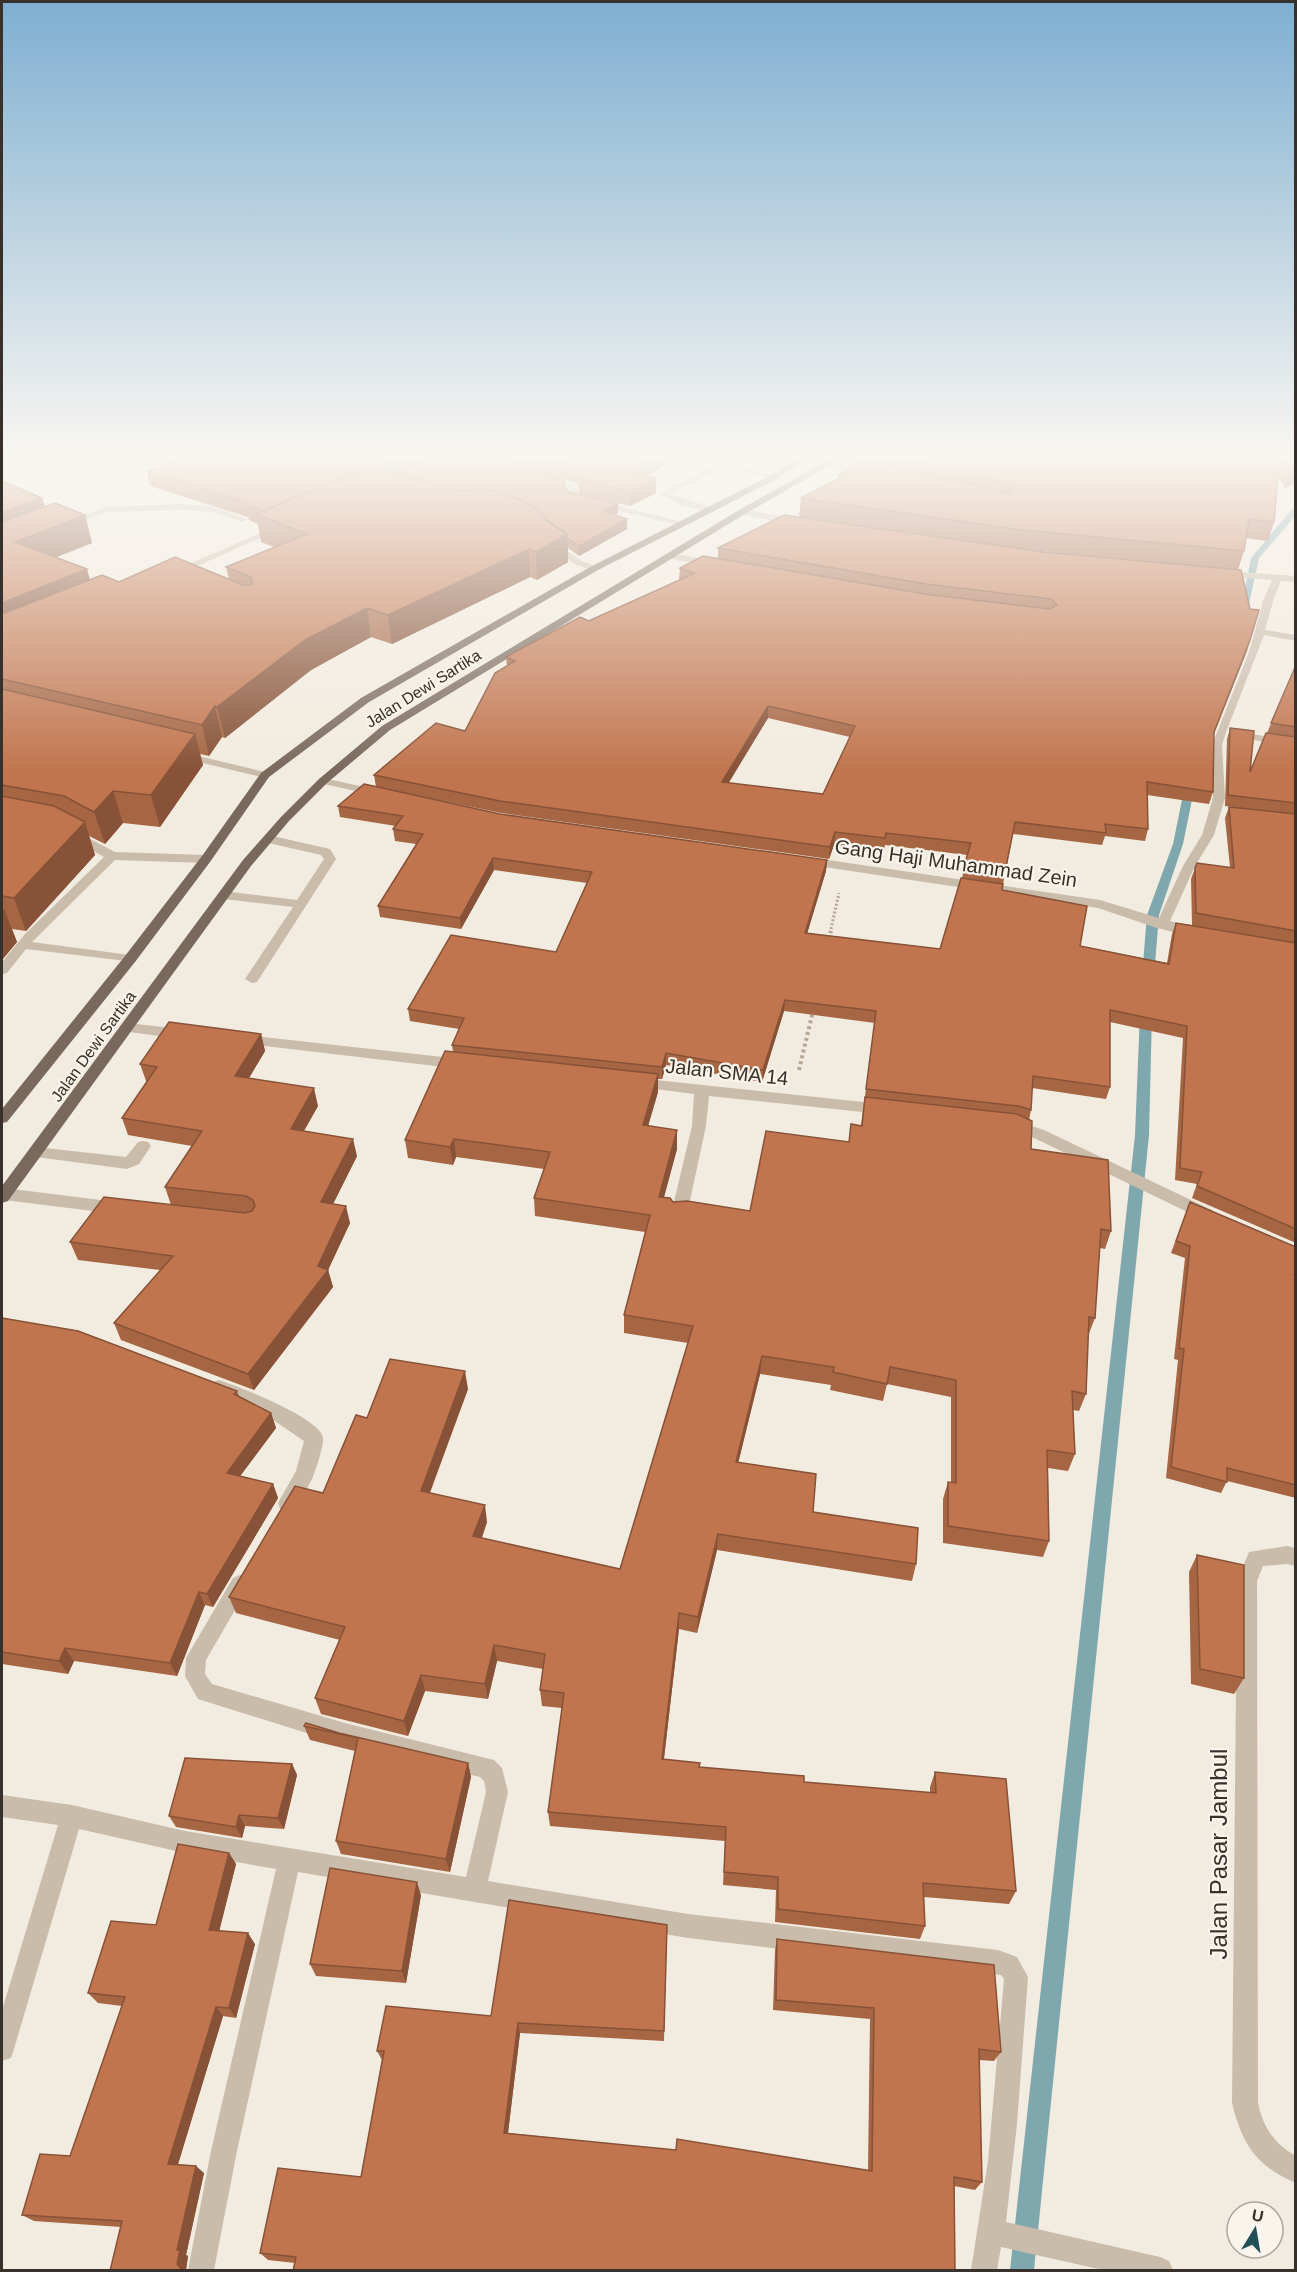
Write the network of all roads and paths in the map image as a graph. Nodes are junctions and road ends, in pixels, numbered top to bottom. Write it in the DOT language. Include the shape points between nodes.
graph roads {
  1 [pos="203,560"];
  2 [pos="575,560"];
  3 [pos="610,560"];
  4 [pos="663,560"];
  5 [pos="690,560"];
  6 [pos="726,567"];
  7 [pos="595,568"];
  8 [pos="1215,574"];
  9 [pos="1278,578"];
  10 [pos="179,579"];
  11 [pos="1296,579"];
  12 [pos="1262,632"];
  13 [pos="1296,639"];
  14 [pos="1221,732"];
  15 [pos="1296,744"];
  16 [pos="174,753"];
  17 [pos="266,775"];
  18 [pos="323,781"];
  19 [pos="387,794"];
  20 [pos="58,831"];
  21 [pos="268,839"];
  22 [pos="112,855"];
  23 [pos="206,860"];
  24 [pos="798,860"];
  25 [pos="845,866"];
  26 [pos="224,895"];
  27 [pos="301,904"];
  28 [pos="1158,923"];
  29 [pos="11,935"];
  30 [pos="1211,936"];
  31 [pos="27,941"];
  32 [pos="827,948"];
  33 [pos="130,959"];
  34 [pos="2,970"];
  35 [pos="252,979"];
  36 [pos="814,1006"];
  37 [pos="127,1028"];
  38 [pos="198,1035"];
  39 [pos="233,1039"];
  40 [pos="479,1066"];
  41 [pos="620,1081"];
  42 [pos="702,1090"];
  43 [pos="792,1100"];
  44 [pos="899,1111"];
  45 [pos="2,1118"];
  46 [pos="994,1121"];
  47 [pos="143,1146"];
  48 [pos="36,1152"];
  49 [pos="3,1196"];
  50 [pos="131,1209"];
  51 [pos="679,1214"];
  52 [pos="1223,1222"];
  53 [pos="198,1379"];
  54 [pos="275,1524"];
  55 [pos="1296,1557"];
  56 [pos="250,1565"];
  57 [pos="2,1806"];
  58 [pos="72,1816"];
  59 [pos="290,1858"];
  60 [pos="474,1891"];
  61 [pos="2,2049"];
  62 [pos="1296,2170"];
  63 [pos="1001,2234"];
  64 [pos="201,2271"];
  65 [pos="984,2271"];
  66 [pos="1160,2271"];
  1 -- 10 [label="street" via="168,575"];
  2 -- 7 [label="street"];
  3 -- 7 [label="main road, Jalan Dewi Sartika"];
  4 -- 18 [label="main road, Jalan Dewi Sartika" via="386,728"];
  5 -- 6 [label="street"];
  7 -- 17 [label="main road, Jalan Dewi Sartika" via="365,700"];
  8 -- 9 [label="street"];
  9 -- 11 [label="street"];
  9 -- 12 [label="street"];
  12 -- 13 [label="street"];
  12 -- 14 [label="street"];
  14 -- 15 [label="street"];
  14 -- 28 [label="street" via="1217,745 1220,812"];
  16 -- 17 [label="street"];
  17 -- 23 [label="main road, Jalan Dewi Sartika"];
  18 -- 19 [label="street"];
  18 -- 21 [label="main road, Jalan Dewi Sartika"];
  20 -- 22 [label="street" via="70,833"];
  21 -- 26 [label="main road, Jalan Dewi Sartika"];
  21 -- 27 [label="street" via="326,852 330,859"];
  22 -- 23 [label="street"];
  22 -- 31 [label="street"];
  23 -- 33 [label="main road, Jalan Dewi Sartika"];
  24 -- 25 [label="street, Gang Haji Muhammad Zein"];
  25 -- 28 [label="street, Gang Haji Muhammad Zein" via="1116,908"];
  25 -- 32 [label="path"];
  26 -- 27 [label="street"];
  26 -- 37 [label="main road, Jalan Dewi Sartika"];
  27 -- 35 [label="street"];
  28 -- 30 [label="street, Gang Haji Muhammad Zein"];
  29 -- 31 [label="street"];
  31 -- 33 [label="street"];
  31 -- 34 [label="street"];
  33 -- 45 [label="main road, Jalan Dewi Sartika"];
  36 -- 43 [label="path"];
  37 -- 38 [label="street"];
  37 -- 48 [label="main road, Jalan Dewi Sartika"];
  39 -- 40 [label="street"];
  41 -- 42 [label="street, Jalan SMA 14"];
  42 -- 43 [label="street, Jalan SMA 14"];
  42 -- 51 [label="street" via="699,1126"];
  43 -- 44 [label="street, Jalan SMA 14"];
  46 -- 52 [label="street" via="1039,1134"];
  47 -- 48 [label="street" via="134,1160 127,1163"];
  48 -- 49 [label="main road, Jalan Dewi Sartika"];
  49 -- 50 [label="street"];
  53 -- 54 [label="street" via="295,1420 314,1438 305,1473"];
  55 -- 62 [label="street, Jalan Pasar Jambul" via="1256,1558 1246,1581 1245,2103 1250,2126 1262,2146 1285,2166"];
  56 -- 60 [label="street" via="196,1658 195,1676 205,1692 345,1734 486,1768 494,1776 497,1792"];
  57 -- 58 [label="street"];
  58 -- 59 [label="street" via="184,1842"];
  58 -- 61 [label="street"];
  59 -- 60 [label="street"];
  59 -- 64 [label="street"];
  60 -- 63 [label="street" via="688,1926 1009,1965 1016,1977"];
  63 -- 65 [label="street"];
  63 -- 66 [label="street"];
}
